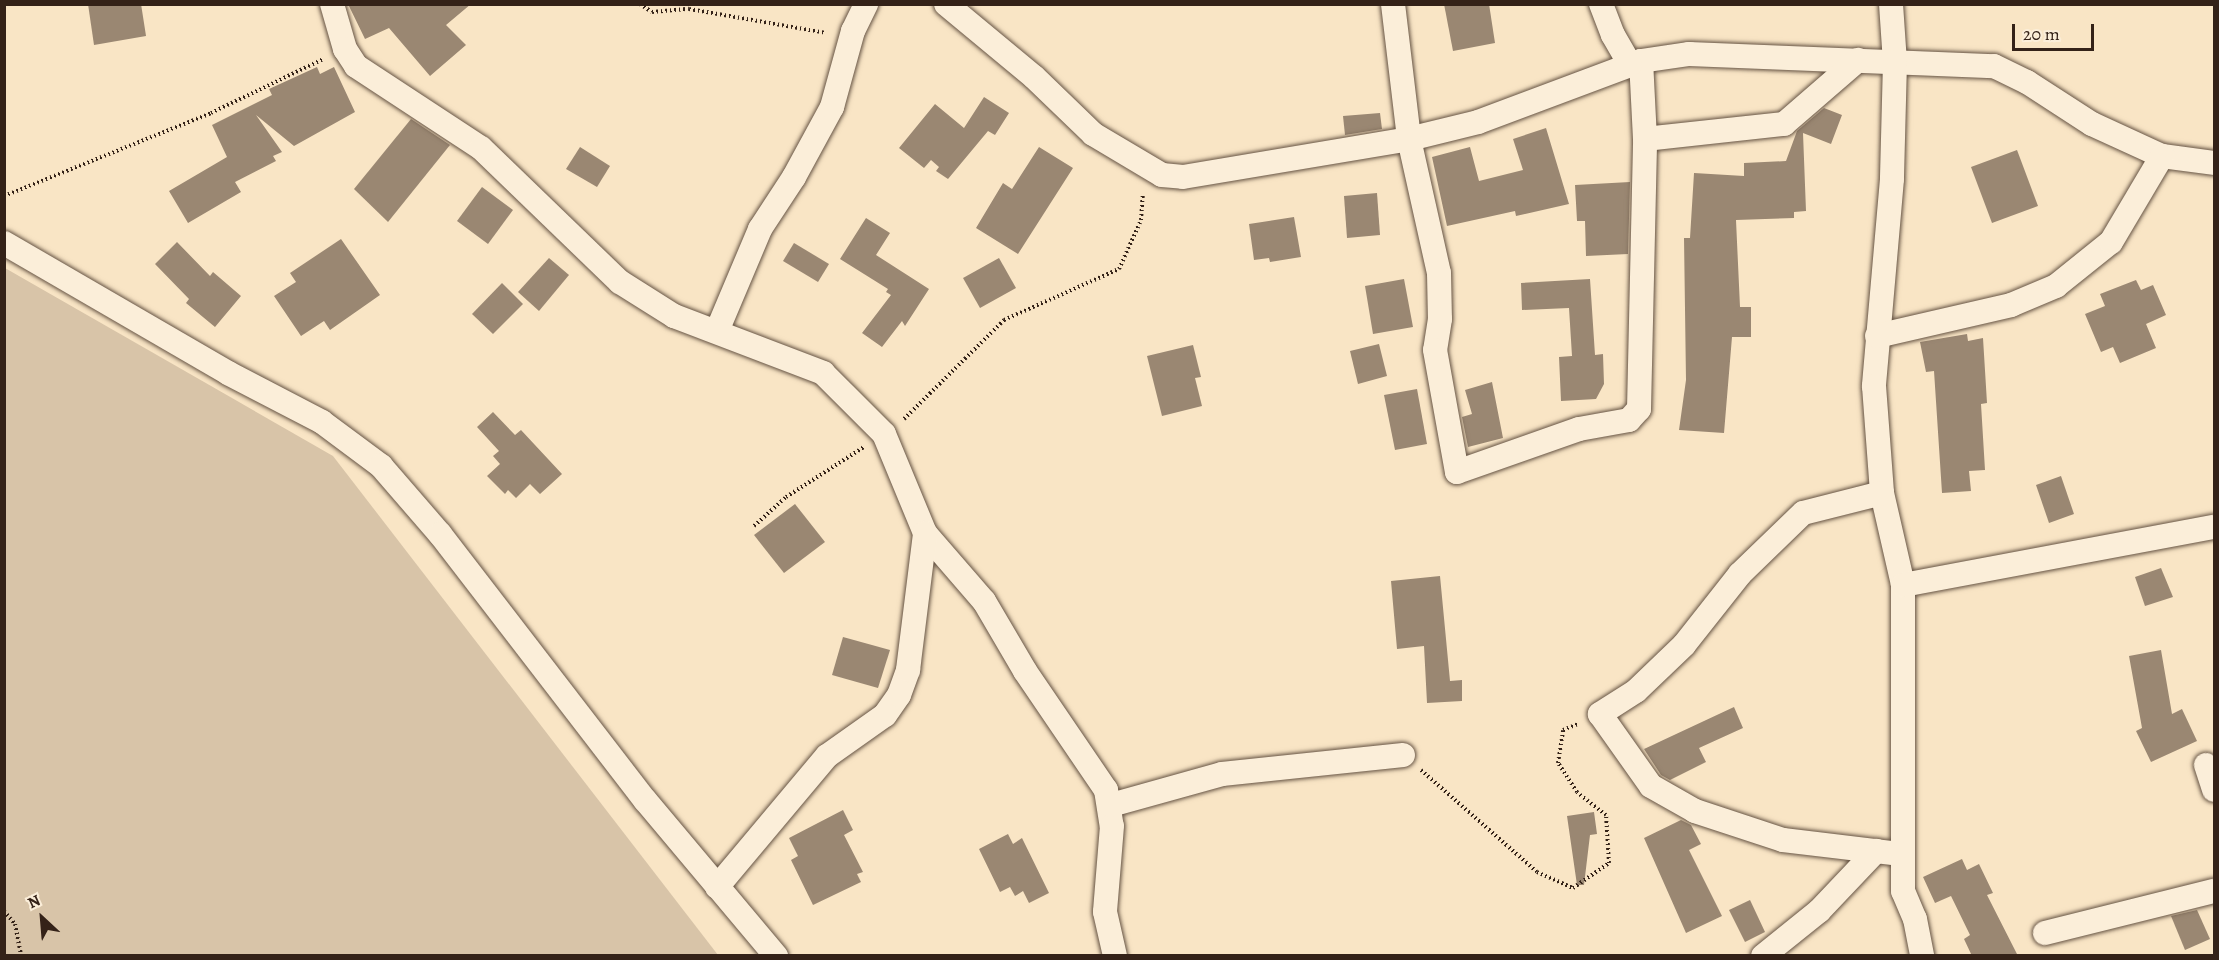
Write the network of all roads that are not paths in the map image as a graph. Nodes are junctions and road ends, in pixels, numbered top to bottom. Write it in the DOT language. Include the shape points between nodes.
graph roads {
  1 [pos="332,4"];
  2 [pos="867,4"];
  3 [pos="946,4"];
  4 [pos="1393,4"];
  5 [pos="1601,4"];
  6 [pos="1891,4"];
  7 [pos="1858,60"];
  8 [pos="1894,62"];
  9 [pos="1635,63"];
  10 [pos="1409,139"];
  11 [pos="1645,139"];
  12 [pos="2162,156"];
  13 [pos="2214,163"];
  14 [pos="4,243"];
  15 [pos="717,331"];
  16 [pos="1877,336"];
  17 [pos="1882,493"];
  18 [pos="2214,527"];
  19 [pos="924,533"];
  20 [pos="1903,585"];
  21 [pos="1403,755"];
  22 [pos="2206,765"];
  23 [pos="2214,790"];
  24 [pos="1111,805"];
  25 [pos="1876,851"];
  26 [pos="1901,854"];
  27 [pos="717,887"];
  28 [pos="2214,891"];
  29 [pos="2045,933"];
  30 [pos="776,956"];
  31 [pos="1115,956"];
  32 [pos="1763,956"];
  33 [pos="1922,956"];
  1 -- 15 [label="street" via="345,49 356,66 481,148 620,282 674,316"];
  2 -- 15 [label="street" via="853,31 832,107 760,229"];
  3 -- 10 [label="street" via="1034,77 1093,134 1162,175 1183,177"];
  4 -- 10 [label="street"];
  5 -- 9 [label="street" via="1612,35"];
  6 -- 8 [label="street"];
  7 -- 8 [label="street"];
  7 -- 9 [label="street" via="1689,54"];
  7 -- 11 [label="street" via="1784,124"];
  8 -- 12 [label="street" via="1994,66 2027,82 2091,124"];
  8 -- 16 [label="street" via="1892,179"];
  9 -- 10 [label="street" via="1478,122"];
  9 -- 11 [label="street"];
  10 -- 11 [label="street" via="1439,273 1440,319 1435,350 1457,472 1579,429 1629,420 1640,409"];
  12 -- 13 [label="street"];
  12 -- 16 [label="street" via="2111,242 2056,286 2011,305"];
  14 -- 27 [label="street" via="228,373 322,422 381,466 440,534"];
  15 -- 19 [label="street" via="823,373 884,434"];
  16 -- 17 [label="street" via="1874,386"];
  17 -- 20 [label="street"];
  17 -- 25 [label="street" via="1803,513 1740,574 1684,645 1636,691 1600,714 1645,780 1695,811 1783,840"];
  18 -- 20 [label="street"];
  19 -- 24 [label="street" via="984,601 1025,671 1101,778"];
  19 -- 27 [label="street" via="908,670 899,695 885,715 827,756"];
  20 -- 26 [label="street"];
  21 -- 24 [label="street" via="1222,774"];
  22 -- 23 [label="street"];
  24 -- 31 [label="street" via="1106,912"];
  25 -- 26 [label="street"];
  25 -- 32 [label="street" via="1819,911"];
  26 -- 33 [label="street" via="1903,891 1915,919"];
  27 -- 30 [label="street"];
  28 -- 29 [label="street"];
}
